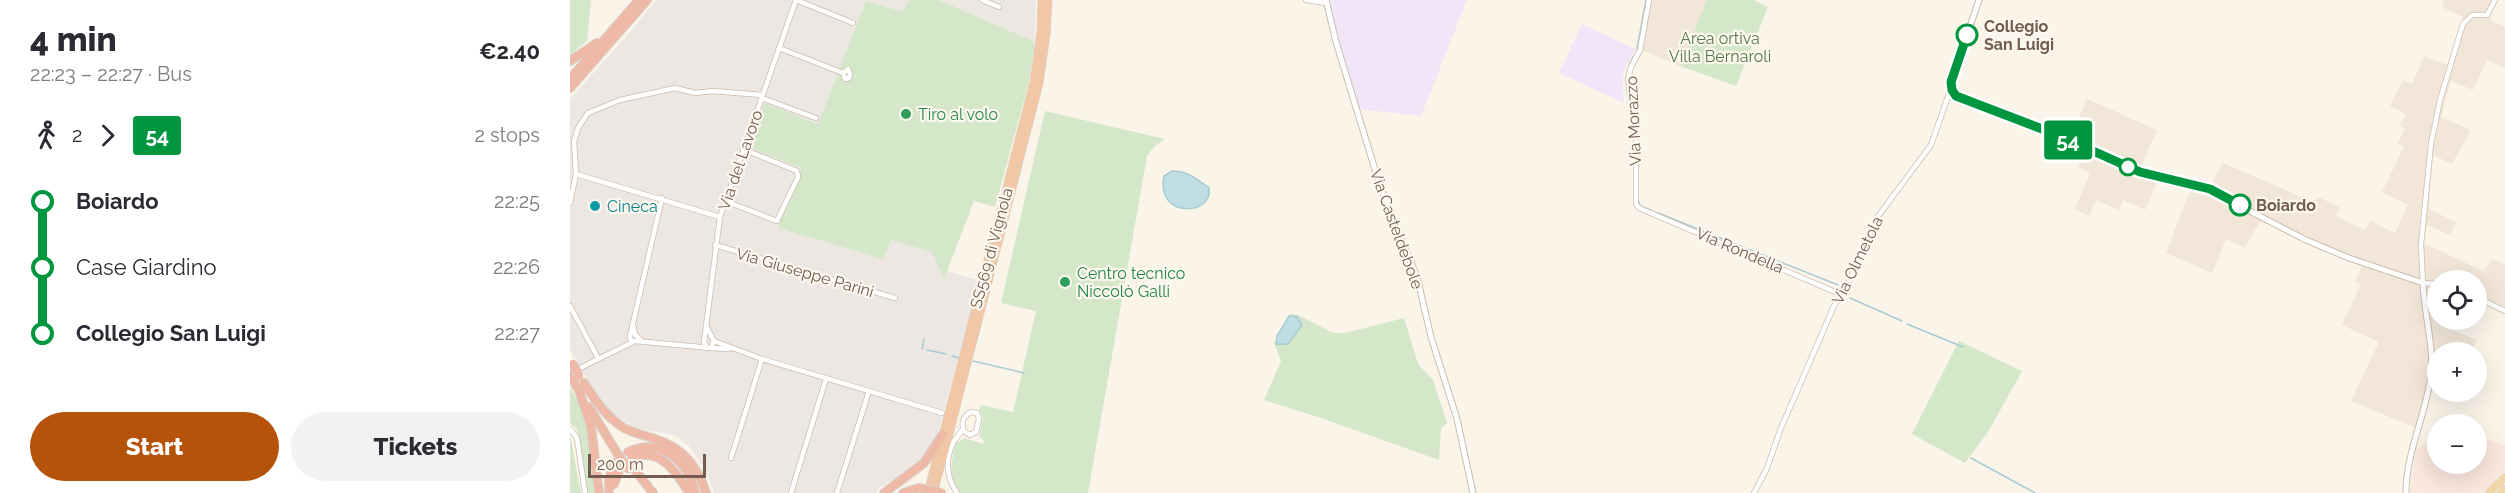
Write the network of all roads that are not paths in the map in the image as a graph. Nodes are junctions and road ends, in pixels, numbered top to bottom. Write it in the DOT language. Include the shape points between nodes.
graph roads {
  1 [pos="639,0"];
  2 [pos="646,0"];
  3 [pos="796,0"];
  4 [pos="982,0"];
  5 [pos="1042,0"];
  6 [pos="1048,0"];
  7 [pos="1306,0"];
  8 [pos="1649,0"];
  9 [pos="1979,0"];
  10 [pos="2495,0"];
  11 [pos="1326,2"];
  12 [pos="999,7"];
  13 [pos="620,23"];
  14 [pos="853,23"];
  15 [pos="779,48"];
  16 [pos="570,61"];
  17 [pos="843,72"];
  18 [pos="570,79"];
  19 [pos="570,88"];
  20 [pos="1951,88"];
  21 [pos="762,97"];
  22 [pos="816,118"];
  23 [pos="743,149"];
  24 [pos="576,174"];
  25 [pos="662,198"];
  26 [pos="725,201"];
  27 [pos="570,203"];
  28 [pos="1639,208"];
  29 [pos="720,217"];
  30 [pos="715,245"];
  31 [pos="2423,283"];
  32 [pos="2427,284"];
  33 [pos="1840,294"];
  34 [pos="895,298"];
  35 [pos="2487,302"];
  36 [pos="570,306"];
  37 [pos="2505,311"];
  38 [pos="706,325"];
  39 [pos="632,338"];
  40 [pos="704,340"];
  41 [pos="714,340"];
  42 [pos="694,347"];
  43 [pos="709,348"];
  44 [pos="735,350"];
  45 [pos="598,358"];
  46 [pos="762,359"];
  47 [pos="571,362"];
  48 [pos="826,378"];
  49 [pos="576,380"];
  50 [pos="868,391"];
  51 [pos="953,406"];
  52 [pos="942,413"];
  53 [pos="956,417"];
  54 [pos="963,419"];
  55 [pos="948,425"];
  56 [pos="570,429"];
  57 [pos="963,429"];
  58 [pos="943,434"];
  59 [pos="970,435"];
  60 [pos="955,440"];
  61 [pos="731,458"];
  62 [pos="624,460"];
  63 [pos="2505,477"];
  64 [pos="2505,489"];
  65 [pos="693,492"];
  66 [pos="585,493"];
  67 [pos="598,493"];
  68 [pos="609,493"];
  69 [pos="614,493"];
  70 [pos="646,493"];
  71 [pos="653,493"];
  72 [pos="706,493"];
  73 [pos="791,493"];
  74 [pos="837,493"];
  75 [pos="884,493"];
  76 [pos="903,493"];
  77 [pos="928,493"];
  78 [pos="933,493"];
  79 [pos="942,493"];
  80 [pos="957,493"];
  81 [pos="1473,493"];
  82 [pos="1754,493"];
  83 [pos="2406,493"];
  84 [pos="2489,493"];
  85 [pos="2501,493"];
  1 -- 13 [label="highway"];
  2 -- 19 [label="highway"];
  3 -- 14 [label="street"];
  3 -- 15 [label="street, Via del Lavoro"];
  4 -- 12 [label="street"];
  5 -- 51 [label="highway, SS569 di Vignola" via="1034,82"];
  6 -- 51 [label="highway, SS569 di Vignola" via="1039,83"];
  7 -- 11 [label="street"];
  8 -- 28 [label="street, Via Morazzo" via="1640,50 1628,79 1636,130 1635,189"];
  9 -- 20 [label="street, Via Olmetola"];
  10 -- 31 [label="street" via="2489,13 2469,16 2460,31 2440,100 2431,144 2421,246"];
  11 -- 81 [label="street, Via Casteldebole" via="1382,195 1417,277 1457,419"];
  13 -- 16 [label="highway"];
  13 -- 18 [label="highway"];
  15 -- 17 [label="street"];
  15 -- 21 [label="street, Via del Lavoro"];
  20 -- 31 [label="street" via="1965,100 2140,172 2210,189 2306,240"];
  20 -- 33 [label="street, Via Olmetola" via="1930,145 1876,219"];
  21 -- 22 [label="street"];
  21 -- 23 [label="street, Via del Lavoro"];
  21 -- 24 [label="street" via="675,88 608,104 584,118 574,141"];
  23 -- 26 [label="street, Via del Lavoro"];
  23 -- 26 [label="street" via="797,171 798,177 777,221"];
  24 -- 25 [label="street"];
  24 -- 27 [label="street"];
  25 -- 29 [label="street"];
  25 -- 39 [label="street"];
  26 -- 29 [label="street, Via del Lavoro"];
  28 -- 33 [label="street, Via Rondella"];
  29 -- 30 [label="street, Via del Lavoro"];
  30 -- 34 [label="street, Via Giuseppe Parini"];
  30 -- 38 [label="street, Via del Lavoro"];
  31 -- 32 [label="street"];
  31 -- 83 [label="street" via="2431,375 2410,458"];
  33 -- 82 [label="street, Via Olmetola"];
  35 -- 37 [label="street"];
  36 -- 45 [label="street"];
  38 -- 40 [label="street, Via del Lavoro"];
  38 -- 41 [label="street"];
  39 -- 42 [label="street"];
  39 -- 45 [label="street"];
  40 -- 41 [label="street"];
  40 -- 42 [label="street"];
  40 -- 43 [label="street, Via del Lavoro" via="704,346"];
  41 -- 43 [label="street"];
  41 -- 44 [label="street"];
  42 -- 43 [label="street"];
  43 -- 44 [label="street"];
  44 -- 46 [label="street"];
  45 -- 49 [label="street"];
  46 -- 48 [label="street"];
  46 -- 61 [label="street"];
  47 -- 49 [label="highway, bridge"];
  48 -- 50 [label="street"];
  48 -- 73 [label="street"];
  49 -- 62 [label="highway"];
  49 -- 67 [label="highway" via="591,423"];
  49 -- 72 [label="highway" via="619,424 669,444 687,456"];
  50 -- 52 [label="street"];
  50 -- 74 [label="street"];
  51 -- 55 [label="highway, SS569 di Vignola, bridge"];
  53 -- 54 [label="street"];
  54 -- 57 [label="street"];
  54 -- 59 [label="street" via="971,412 979,416 976,432"];
  55 -- 58 [label="highway, SS569 di Vignola"];
  55 -- 78 [label="highway, SS569 di Vignola"];
  56 -- 66 [label="street" via="577,438"];
  57 -- 59 [label="street"];
  57 -- 60 [label="street"];
  58 -- 75 [label="highway" via="924,463"];
  58 -- 77 [label="highway, SS569 di Vignola"];
  59 -- 60 [label="street"];
  60 -- 80 [label="street" via="947,468"];
  62 -- 65 [label="highway" via="648,447 670,453 685,468"];
  62 -- 68 [label="highway" via="609,478"];
  62 -- 69 [label="highway" via="615,478"];
  62 -- 70 [label="highway"];
  62 -- 71 [label="highway"];
  63 -- 84 [label="main road"];
  64 -- 85 [label="main road"];
  76 -- 79 [label="highway, bridge" via="919,488"];
}
